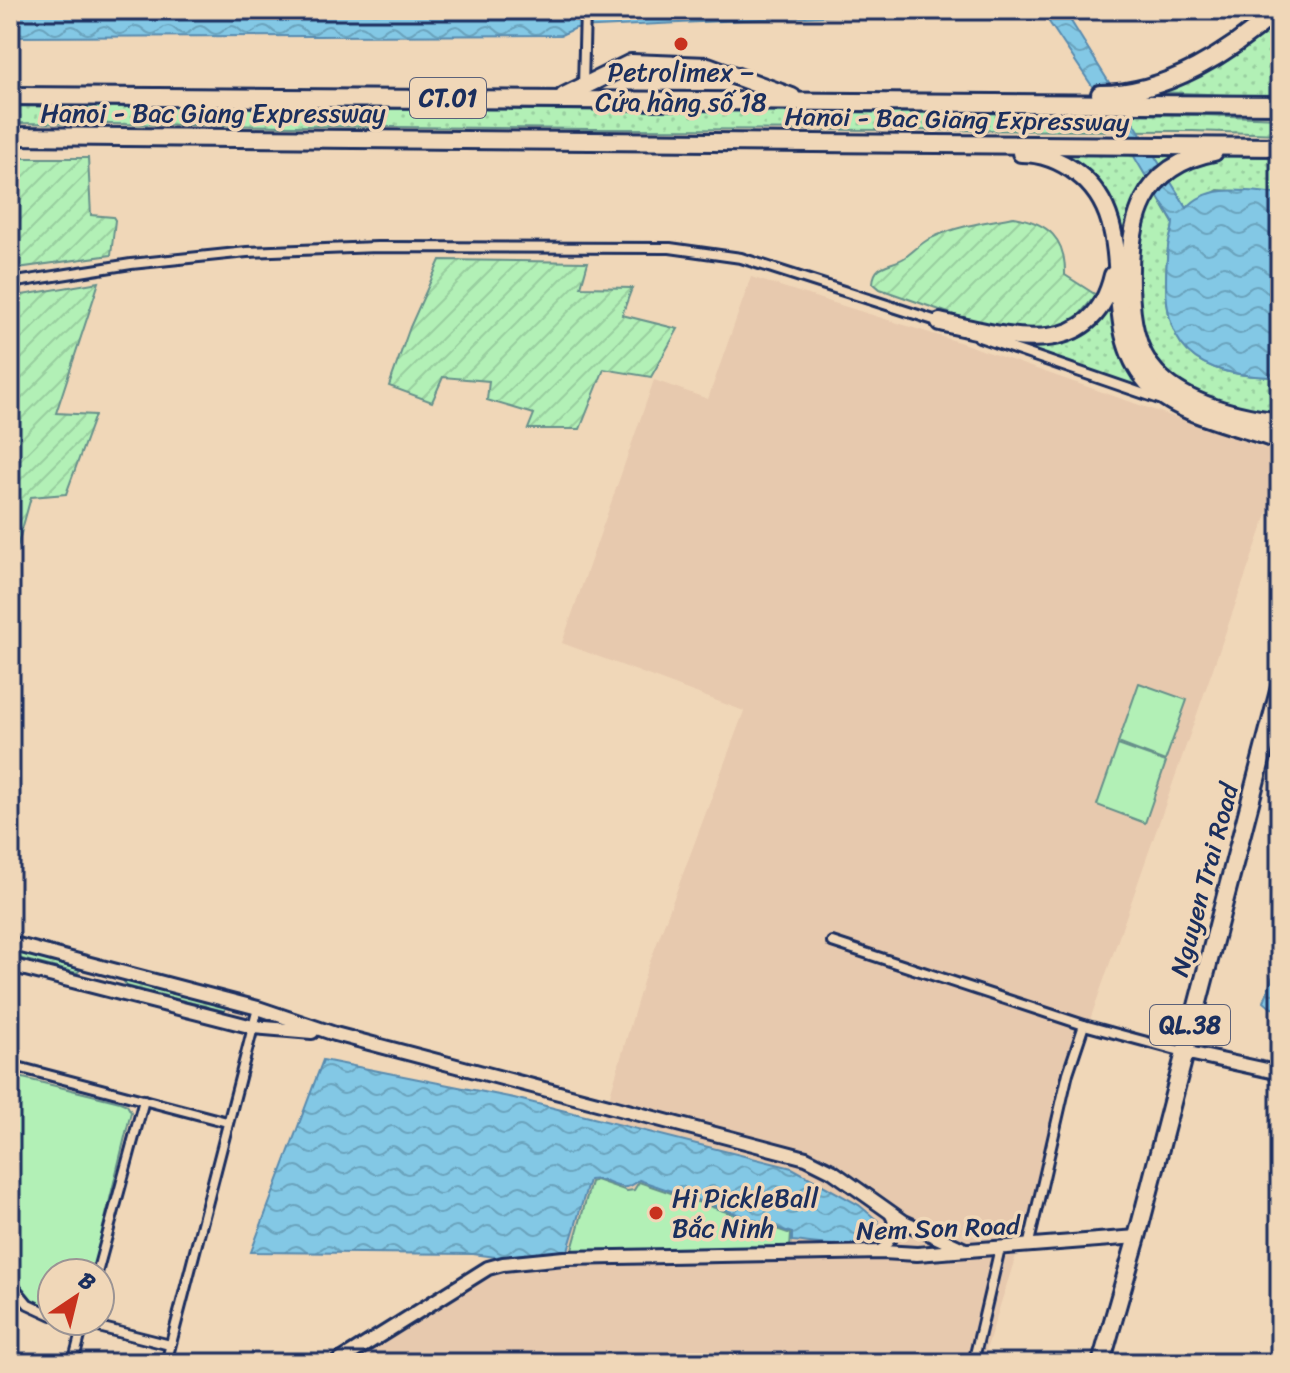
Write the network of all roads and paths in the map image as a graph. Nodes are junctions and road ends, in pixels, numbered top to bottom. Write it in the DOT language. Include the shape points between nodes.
graph roads {
  1 [pos="585,10"];
  2 [pos="1278,10"];
  3 [pos="583,86"];
  4 [pos="10,96"];
  5 [pos="558,98"];
  6 [pos="801,100"];
  7 [pos="887,101"];
  8 [pos="1280,105"];
  9 [pos="10,136"];
  10 [pos="216,139"];
  11 [pos="760,141"];
  12 [pos="10,146"];
  13 [pos="1280,147"];
  14 [pos="1280,154"];
  15 [pos="1116,262"];
  16 [pos="10,283"];
  17 [pos="940,322"];
  18 [pos="1176,405"];
  19 [pos="1280,422"];
  20 [pos="1280,441"];
  21 [pos="1280,687"];
  22 [pos="832,942"];
  23 [pos="10,943"];
  24 [pos="10,965"];
  25 [pos="108,969"];
  26 [pos="103,989"];
  27 [pos="258,1008"];
  28 [pos="1084,1025"];
  29 [pos="253,1027"];
  30 [pos="335,1034"];
  31 [pos="1184,1052"];
  32 [pos="10,1065"];
  33 [pos="1280,1073"];
  34 [pos="144,1100"];
  35 [pos="227,1122"];
  36 [pos="886,1209"];
  37 [pos="1137,1237"];
  38 [pos="1028,1247"];
  39 [pos="1000,1248"];
  40 [pos="965,1250"];
  41 [pos="876,1252"];
  42 [pos="101,1257"];
  43 [pos="10,1282"];
  44 [pos="36,1307"];
  45 [pos="116,1331"];
  46 [pos="78,1337"];
  47 [pos="170,1345"];
  48 [pos="73,1363"];
  49 [pos="166,1363"];
  50 [pos="336,1363"];
  51 [pos="973,1363"];
  52 [pos="1101,1363"];
  1 -- 3 [label="street"];
  2 -- 7 [label="highway" via="1223,54 1189,72 1128,91 941,93"];
  3 -- 5 [label="highway"];
  3 -- 6 [label="highway" via="631,63 708,66"];
  4 -- 5 [label="highway, Hanoi - Bac Giang Expressway / CT.01"];
  5 -- 6 [label="highway, Hanoi - Bac Giang Expressway / CT.01"];
  6 -- 7 [label="highway, Hanoi - Bac Giang Expressway / CT.01"];
  7 -- 8 [label="highway, Hanoi - Bac Giang Expressway / CT.01"];
  9 -- 10 [label="highway, Hanoi - Bac Giang Expressway / CT.01"];
  10 -- 11 [label="highway, Hanoi - Bac Giang Expressway / CT.01"];
  10 -- 12 [label="highway"];
  11 -- 13 [label="highway, Hanoi - Bac Giang Expressway / CT.01"];
  11 -- 15 [label="highway" via="808,151 1049,157 1080,175 1102,200 1113,227"];
  14 -- 19 [label="highway" via="1217,151 1170,168 1149,192 1133,224 1130,304 1135,334 1156,374 1200,402"];
  15 -- 17 [label="highway" via="1108,291 1094,313 1046,339"];
  15 -- 18 [label="highway" via="1129,350 1145,380"];
  16 -- 17 [label="street" via="247,252 670,248 741,258"];
  17 -- 18 [label="street"];
  18 -- 20 [label="highway"];
  21 -- 31 [label="highway, Nguyen Trai Road / QL.38"];
  22 -- 28 [label="street"];
  23 -- 25 [label="main road"];
  24 -- 26 [label="main road"];
  25 -- 26 [label="main road"];
  25 -- 27 [label="main road"];
  26 -- 29 [label="main road"];
  27 -- 29 [label="street"];
  27 -- 30 [label="main road"];
  28 -- 31 [label="street"];
  28 -- 38 [label="street"];
  29 -- 30 [label="main road"];
  29 -- 35 [label="street"];
  30 -- 36 [label="main road" via="806,1158"];
  31 -- 33 [label="main road"];
  31 -- 37 [label="highway, Nguyen Trai Road / QL.38"];
  32 -- 34 [label="street"];
  34 -- 35 [label="street"];
  34 -- 42 [label="street"];
  35 -- 47 [label="street"];
  36 -- 40 [label="main road"];
  36 -- 41 [label="street" via="895,1230"];
  37 -- 38 [label="main road, Nem Son Road"];
  37 -- 52 [label="highway, Nguyen Trai Road / QL.38"];
  38 -- 39 [label="main road, Nem Son Road"];
  39 -- 40 [label="main road, Nem Son Road"];
  39 -- 51 [label="street"];
  40 -- 41 [label="main road, Nem Son Road"];
  41 -- 50 [label="main road, Nem Son Road" via="564,1258 503,1264 488,1268"];
  43 -- 44 [label="street" via="23,1300"];
  45 -- 47 [label="street"];
  46 -- 48 [label="street"];
  47 -- 49 [label="street"];
}
